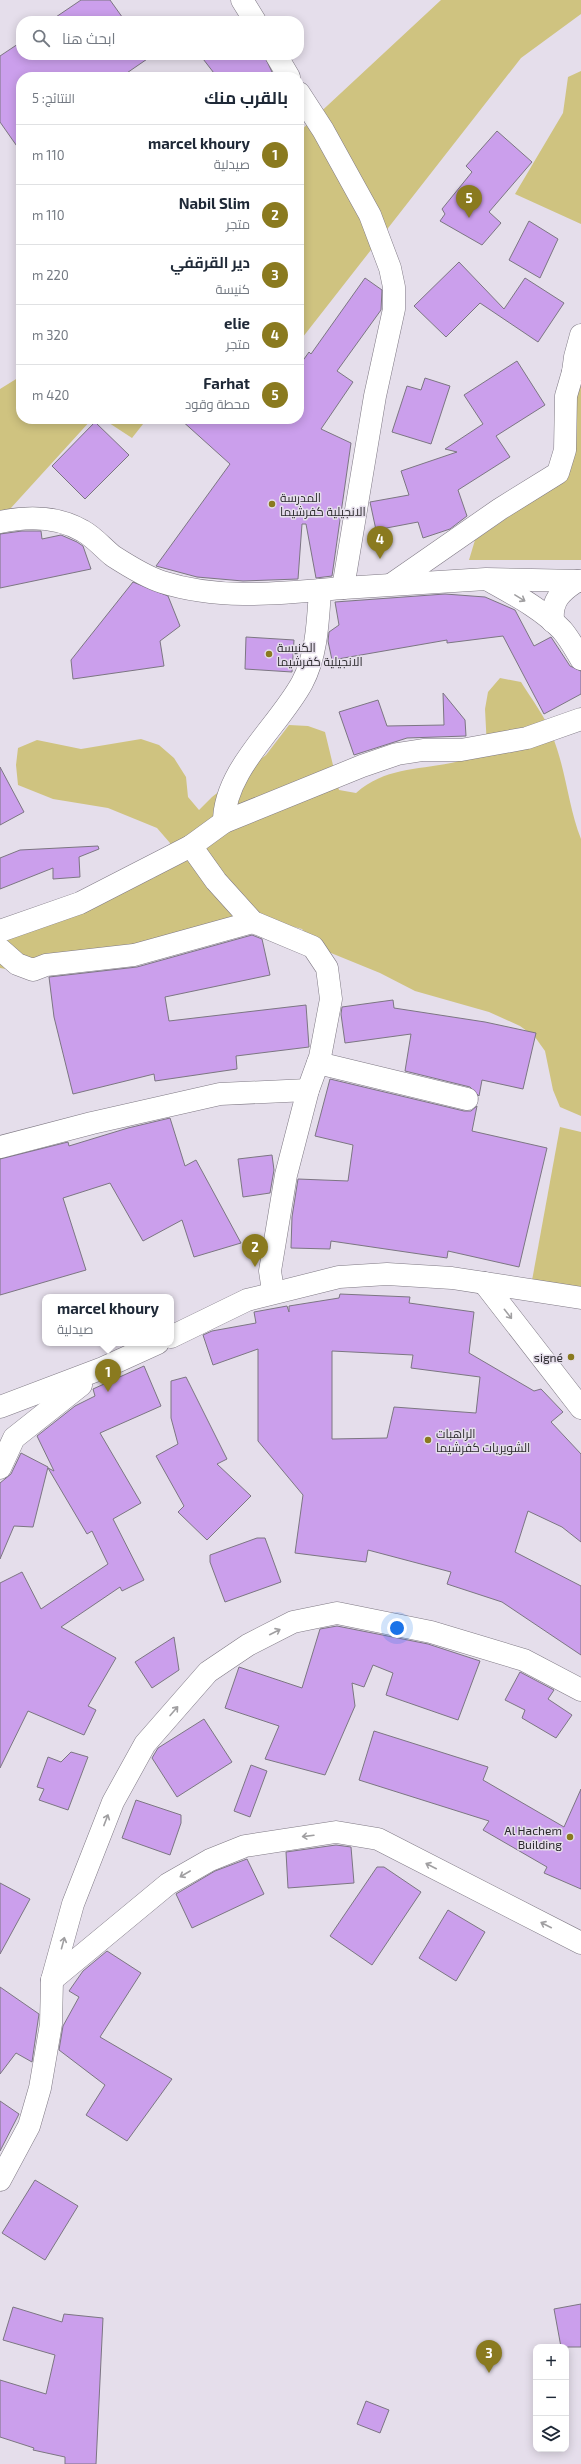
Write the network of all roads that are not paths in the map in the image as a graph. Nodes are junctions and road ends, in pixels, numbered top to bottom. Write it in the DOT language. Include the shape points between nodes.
graph roads {
  1 [pos="242,0"];
  2 [pos="252,16"];
  3 [pos="279,60"];
  4 [pos="286,72"];
  5 [pos="304,101"];
  6 [pos="581,335"];
  7 [pos="577,371"];
  8 [pos="0,522"];
  9 [pos="486,579"];
  10 [pos="579,581"];
  11 [pos="392,584"];
  12 [pos="343,588"];
  13 [pos="320,590"];
  14 [pos="553,622"];
  15 [pos="581,659"];
  16 [pos="581,718"];
  17 [pos="224,822"];
  18 [pos="191,846"];
  19 [pos="253,922"];
  20 [pos="0,931"];
  21 [pos="0,949"];
  22 [pos="318,1063"];
  23 [pos="308,1090"];
  24 [pos="467,1099"];
  25 [pos="0,1147"];
  26 [pos="484,1283"];
  27 [pos="273,1291"];
  28 [pos="581,1298"];
  29 [pos="174,1336"];
  30 [pos="151,1346"];
  31 [pos="103,1368"];
  32 [pos="0,1408"];
  33 [pos="581,1408"];
  34 [pos="0,1468"];
  35 [pos="581,1690"];
  36 [pos="581,1943"];
  37 [pos="52,1980"];
  38 [pos="0,2180"];
  1 -- 2 [label="street"];
  3 -- 4 [label="street"];
  5 -- 12 [label="street" via="370,215 390,268 394,287 394,309 375,396"];
  6 -- 7 [label="street" via="575,357"];
  7 -- 11 [label="street" via="566,396 564,450 558,473 500,509"];
  8 -- 13 [label="street" via="21,517 37,517 82,530 114,556 160,582 198,591 268,595"];
  9 -- 10 [label="street"];
  9 -- 11 [label="street"];
  9 -- 14 [label="street, one-way" via="523,598"];
  10 -- 14 [label="street" via="561,592 554,601"];
  11 -- 12 [label="street"];
  12 -- 13 [label="street"];
  13 -- 17 [label="street" via="313,654 305,676 284,712 248,758 233,784 224,806"];
  14 -- 15 [label="street"];
  16 -- 17 [label="street" via="526,738 461,750 423,750 397,754"];
  17 -- 18 [label="street"];
  18 -- 19 [label="street" via="216,881"];
  18 -- 20 [label="street" via="80,903"];
  19 -- 21 [label="street" via="134,955 46,965 33,970 17,964"];
  19 -- 22 [label="street" via="312,947 327,968 331,999"];
  22 -- 23 [label="street"];
  22 -- 24 [label="street"];
  23 -- 25 [label="street" via="220,1094"];
  23 -- 27 [label="street" via="286,1175 270,1271"];
  26 -- 27 [label="street" via="452,1278 387,1274 339,1277"];
  26 -- 28 [label="street"];
  26 -- 33 [label="street, one-way"];
  27 -- 29 [label="street" via="247,1300"];
  30 -- 31 [label="street"];
  31 -- 32 [label="street"];
  31 -- 34 [label="street" via="45,1411 14,1438"];
  37 -- 35 [label="street, one-way" via="73,1904 114,1802 145,1744 208,1672 248,1645 293,1622 337,1613 431,1632 524,1660"];
  36 -- 37 [label="street, one-way" via="378,1839 336,1832 245,1846 210,1860 168,1884"];
  37 -- 38 [label="street" via="51,2024 40,2088 29,2126"];
}
